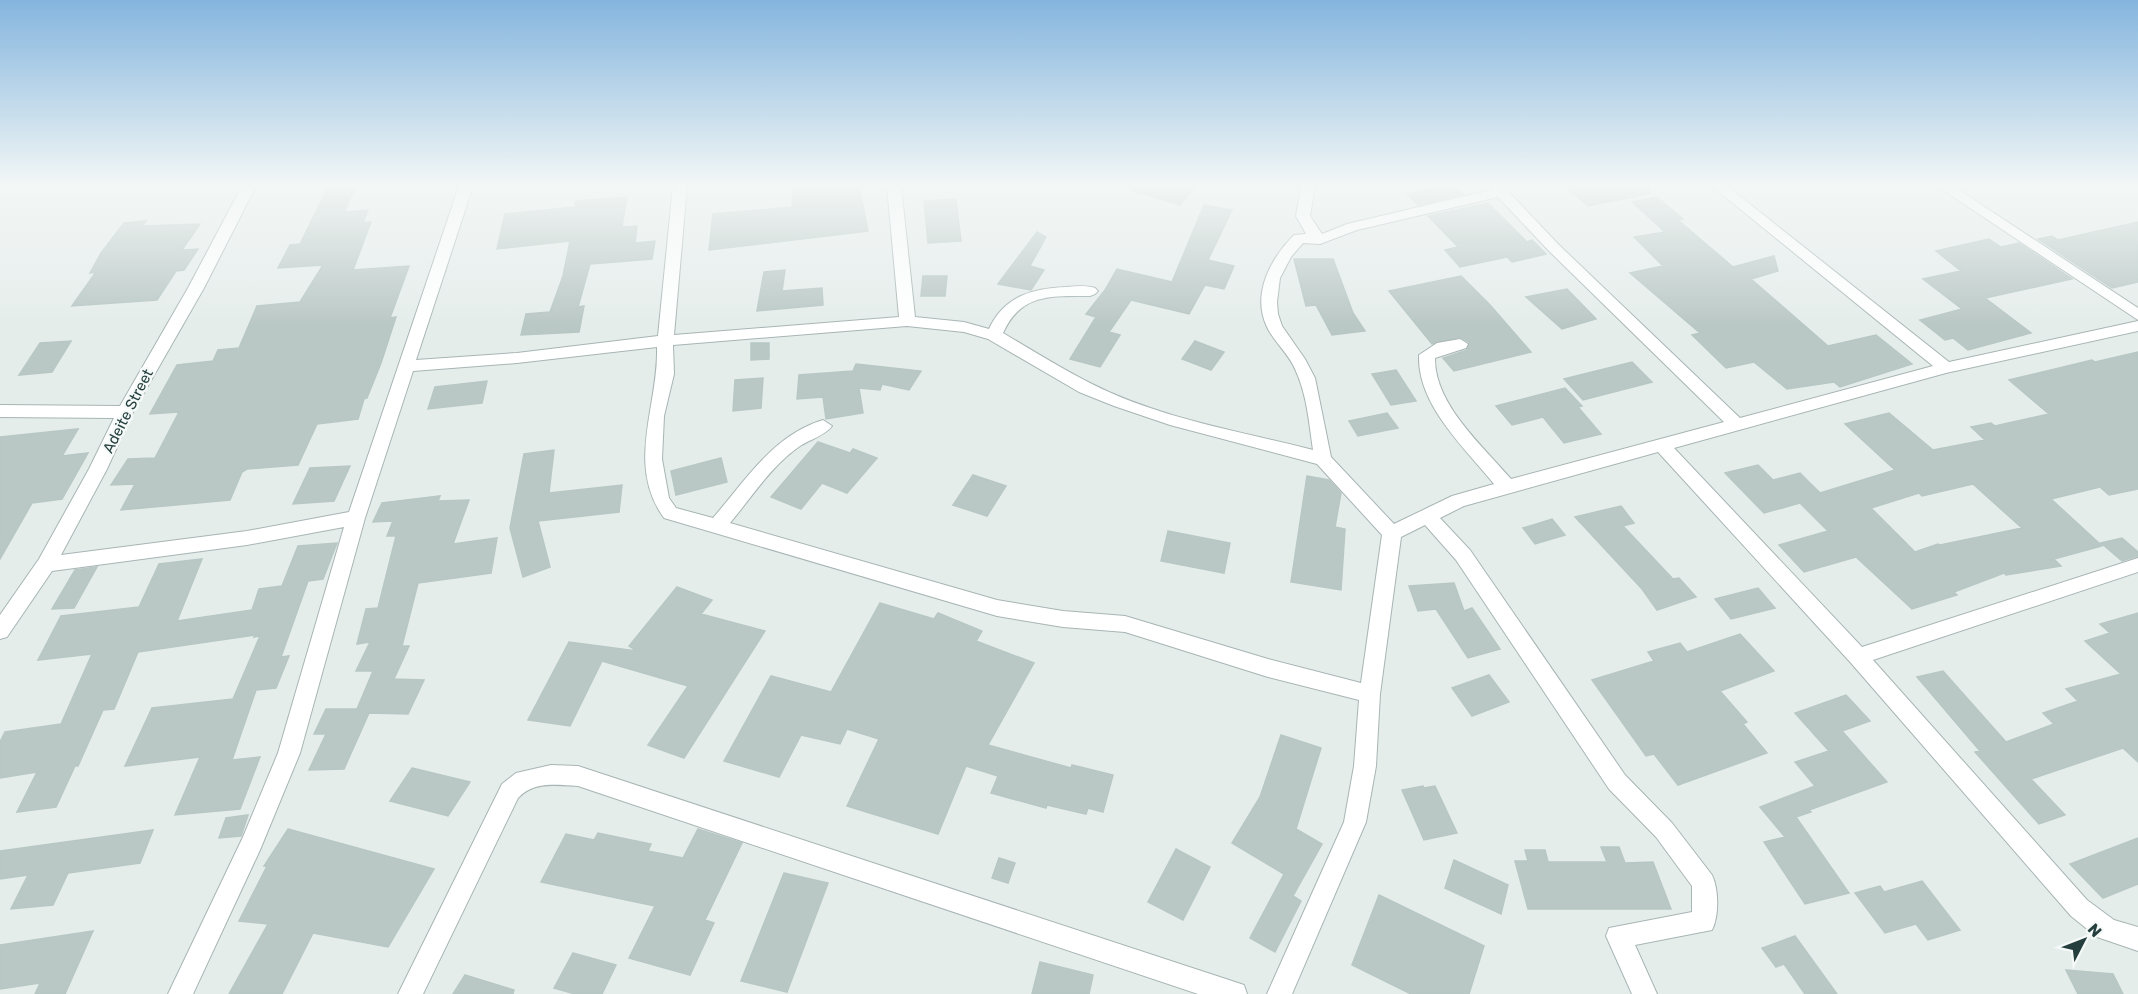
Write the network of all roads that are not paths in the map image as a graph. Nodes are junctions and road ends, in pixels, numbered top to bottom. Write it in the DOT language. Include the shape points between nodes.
graph roads {
  1 [pos="225,232"];
  2 [pos="451,232"];
  3 [pos="676,232"];
  4 [pos="900,232"];
  5 [pos="1312,232"];
  6 [pos="1339,232"];
  7 [pos="1539,232"];
  8 [pos="1777,232"];
  9 [pos="2014,232"];
  10 [pos="1320,240"];
  11 [pos="1090,291"];
  12 [pos="2138,315"];
  13 [pos="907,321"];
  14 [pos="2138,326"];
  15 [pos="994,335"];
  16 [pos="665,342"];
  17 [pos="1460,344"];
  18 [pos="406,366"];
  19 [pos="1946,368"];
  20 [pos="0,411"];
  21 [pos="125,412"];
  22 [pos="823,426"];
  23 [pos="1738,426"];
  24 [pos="1663,447"];
  25 [pos="1323,459"];
  26 [pos="1507,487"];
  27 [pos="1427,516"];
  28 [pos="356,518"];
  29 [pos="716,527"];
  30 [pos="1392,533"];
  31 [pos="46,564"];
  32 [pos="2138,565"];
  33 [pos="0,631"];
  34 [pos="1858,657"];
  35 [pos="1370,694"];
  36 [pos="2138,939"];
  37 [pos="180,994"];
  38 [pos="410,994"];
  39 [pos="1234,994"];
  40 [pos="1279,994"];
  41 [pos="1645,994"];
  1 -- 21 [label="street, Adeite Street"];
  2 -- 18 [label="street"];
  3 -- 16 [label="street"];
  4 -- 13 [label="street"];
  5 -- 10 [label="street"];
  6 -- 10 [label="street"];
  7 -- 23 [label="street"];
  8 -- 19 [label="street"];
  9 -- 12 [label="street"];
  10 -- 25 [label="street" via="1299,238 1288,247 1278,261 1269,308 1275,328 1303,369"];
  11 -- 15 [label="street" via="1045,293 1020,300 1005,312"];
  13 -- 15 [label="street" via="964,327"];
  13 -- 16 [label="street"];
  14 -- 19 [label="street"];
  15 -- 25 [label="street" via="1085,387 1120,402"];
  16 -- 18 [label="street"];
  16 -- 29 [label="street" via="666,374 656,416 652,459 660,499 670,513"];
  17 -- 26 [label="street" via="1427,355 1428,376 1443,406"];
  18 -- 28 [label="street"];
  19 -- 23 [label="street"];
  20 -- 21 [label="street"];
  21 -- 31 [label="street, Adeite Street" via="99,469"];
  22 -- 29 [label="street" via="789,443"];
  23 -- 24 [label="street"];
  24 -- 26 [label="street"];
  24 -- 34 [label="street"];
  25 -- 30 [label="street"];
  26 -- 27 [label="street" via="1458,501"];
  27 -- 30 [label="street"];
  27 -- 41 [label="street" via="1463,555 1617,782 1664,830 1704,883 1704,922 1618,936"];
  28 -- 31 [label="street" via="258,536"];
  28 -- 37 [label="street" via="289,753"];
  29 -- 35 [label="street" via="997,608 1125,624 1268,668"];
  30 -- 35 [label="street"];
  31 -- 33 [label="street, Adeite Street"];
  32 -- 34 [label="street"];
  34 -- 36 [label="street" via="2079,908 2096,924 2122,937"];
  35 -- 40 [label="street" via="1365,766 1355,822"];
  38 -- 39 [label="street" via="510,791 521,782 547,774 578,776"];
}
